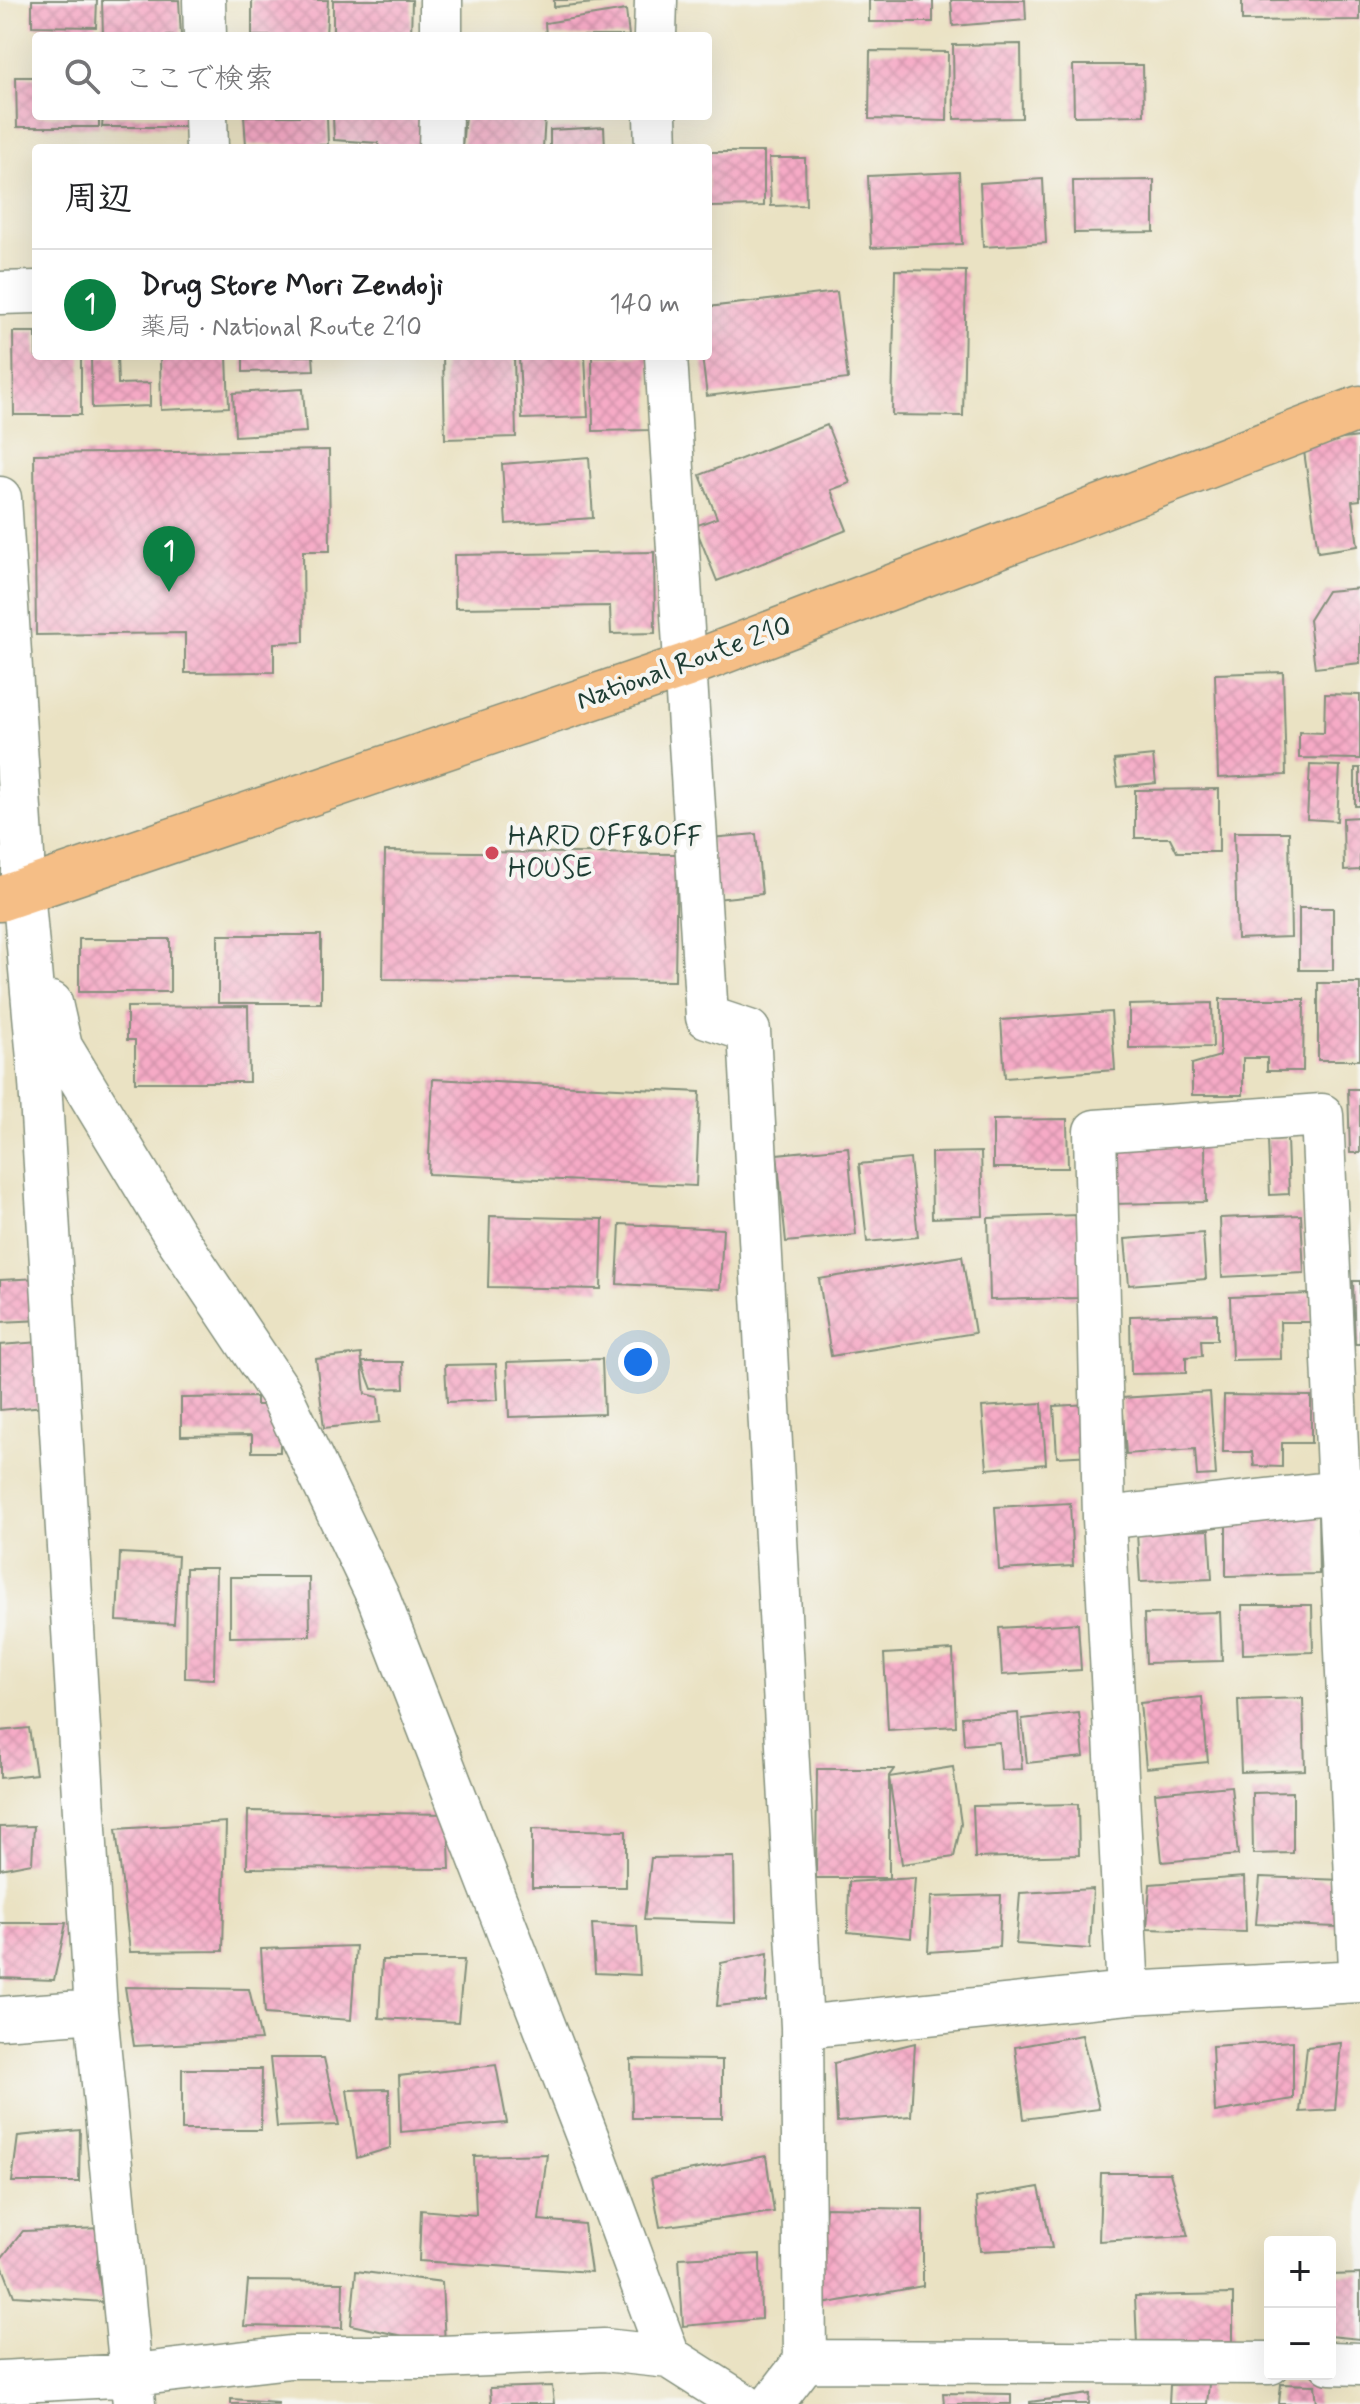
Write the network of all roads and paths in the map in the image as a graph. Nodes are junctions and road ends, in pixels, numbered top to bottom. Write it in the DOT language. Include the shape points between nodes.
graph roads {
  1 [pos="204,0"];
  2 [pos="441,0"];
  3 [pos="656,0"];
  4 [pos="205,32"];
  5 [pos="441,32"];
  6 [pos="655,32"];
  7 [pos="206,120"];
  8 [pos="441,120"];
  9 [pos="655,120"];
  10 [pos="207,144"];
  11 [pos="440,144"];
  12 [pos="656,144"];
  13 [pos="32,292"];
  14 [pos="0,293"];
  15 [pos="666,360"];
  16 [pos="1360,408"];
  17 [pos="1,521"];
  18 [pos="685,666"];
  19 [pos="11,894"];
  20 [pos="1349,1490"];
  21 [pos="1104,1518"];
  22 [pos="1360,1969"];
  23 [pos="1360,1981"];
  24 [pos="1128,1993"];
  25 [pos="96,2011"];
  26 [pos="0,2018"];
  27 [pos="802,2027"];
  28 [pos="669,2357"];
  29 [pos="805,2361"];
  30 [pos="1264,2363"];
  31 [pos="1336,2363"];
  32 [pos="1360,2364"];
  33 [pos="0,2382"];
  34 [pos="134,2389"];
  35 [pos="743,2404"];
  36 [pos="772,2404"];
  1 -- 4 [label="street"];
  2 -- 5 [label="street"];
  3 -- 6 [label="street"];
  7 -- 10 [label="street"];
  8 -- 11 [label="street"];
  9 -- 12 [label="street"];
  13 -- 14 [label="street"];
  15 -- 18 [label="street"];
  16 -- 18 [label="highway, National Route 210"];
  17 -- 19 [label="street" via="23,855"];
  18 -- 19 [label="highway, National Route 210"];
  18 -- 27 [label="street" via="707,1017 749,1031"];
  19 -- 25 [label="street" via="40,1082"];
  19 -- 28 [label="street" via="61,1047 173,1232 280,1392 378,1597"];
  20 -- 21 [label="street"];
  20 -- 21 [label="street" via="1322,1115 1095,1131"];
  20 -- 22 [label="street"];
  21 -- 24 [label="street"];
  23 -- 24 [label="street"];
  24 -- 27 [label="street"];
  25 -- 26 [label="street"];
  25 -- 34 [label="street"];
  27 -- 29 [label="street"];
  28 -- 34 [label="street" via="604,2350 290,2357"];
  28 -- 35 [label="street"];
  29 -- 30 [label="street"];
  29 -- 36 [label="street"];
  31 -- 32 [label="street"];
  33 -- 34 [label="street"];
}
